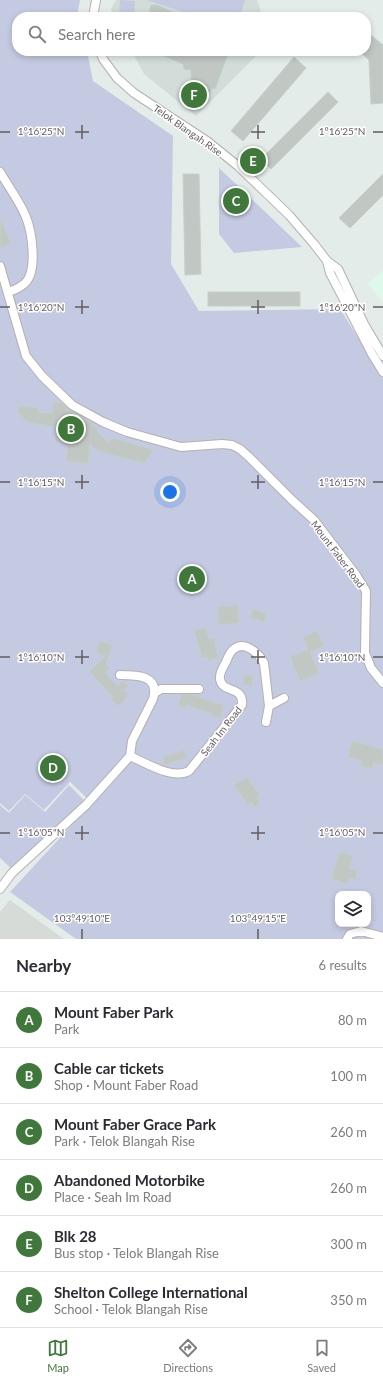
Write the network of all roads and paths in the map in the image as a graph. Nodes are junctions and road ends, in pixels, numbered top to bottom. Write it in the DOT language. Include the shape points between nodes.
graph roads {
  1 [pos="96,0"];
  2 [pos="95,12"];
  3 [pos="102,56"];
  4 [pos="0,172"];
  5 [pos="327,261"];
  6 [pos="0,266"];
  7 [pos="8,292"];
  8 [pos="383,356"];
  9 [pos="383,372"];
  10 [pos="120,675"];
  11 [pos="383,683"];
  12 [pos="199,689"];
  13 [pos="155,693"];
  14 [pos="284,698"];
  15 [pos="269,706"];
  16 [pos="266,722"];
  17 [pos="130,756"];
  18 [pos="0,889"];
  19 [pos="383,937"];
  20 [pos="347,939"];
  1 -- 2 [label="street"];
  3 -- 5 [label="street, Telok Blangah Rise" via="117,78 134,94 207,141 238,166 289,216"];
  4 -- 7 [label="street" via="25,216 30,229 32,254 27,280 19,288"];
  5 -- 8 [label="street, Telok Blangah Rise" via="338,269 364,324"];
  5 -- 9 [label="street, Telok Blangah Rise" via="330,273"];
  6 -- 7 [label="street, Mount Faber Road"];
  7 -- 11 [label="street, Mount Faber Road" via="26,356 42,376 72,405 127,432 181,447 232,445 249,457 314,520 366,591 365,653 371,668"];
  10 -- 13 [label="street" via="141,675 147,678 152,683"];
  12 -- 13 [label="street" via="161,689"];
  13 -- 17 [label="street" via="132,741"];
  14 -- 15 [label="street"];
  15 -- 16 [label="street, Seah Im Road"];
  15 -- 17 [label="street, Seah Im Road" via="265,670 260,657 245,646 237,647 222,668 220,678 222,685 238,692 242,698 242,705 189,770 185,773 171,774"];
  17 -- 18 [label="street" via="86,805 12,873"];
  19 -- 20 [label="street" via="361,931 350,934"];
}
